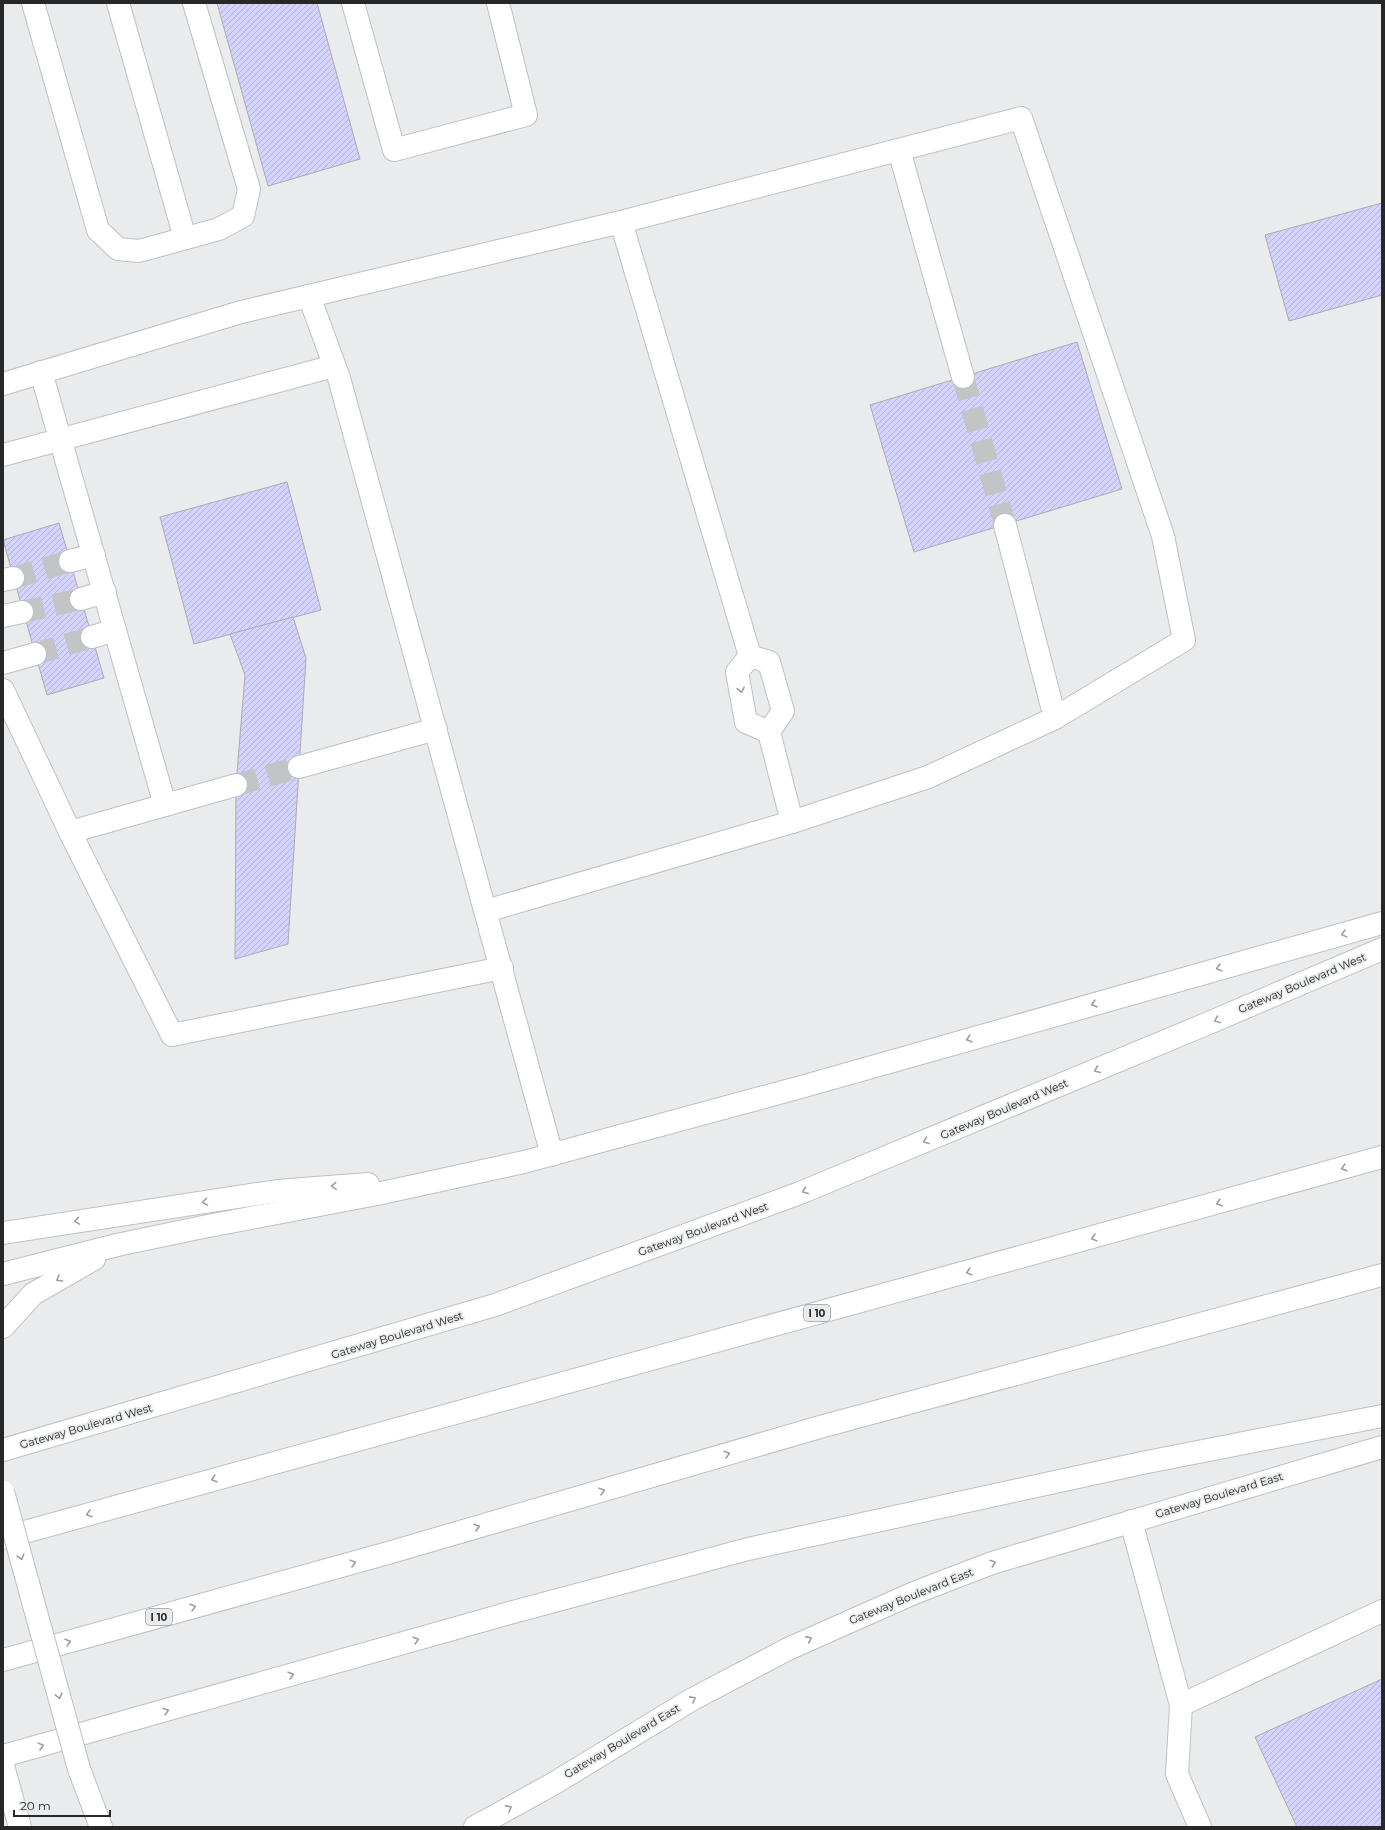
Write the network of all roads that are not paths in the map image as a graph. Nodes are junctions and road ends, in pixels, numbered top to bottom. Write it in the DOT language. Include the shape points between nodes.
graph roads {
  1 [pos="33,3"];
  2 [pos="118,3"];
  3 [pos="194,3"];
  4 [pos="353,3"];
  5 [pos="498,3"];
  6 [pos="899,150"];
  7 [pos="621,222"];
  8 [pos="185,238"];
  9 [pos="309,296"];
  10 [pos="334,366"];
  11 [pos="41,372"];
  12 [pos="963,377"];
  13 [pos="4,379"];
  14 [pos="60,441"];
  15 [pos="3,455"];
  16 [pos="1005,525"];
  17 [pos="94,555"];
  18 [pos="70,561"];
  19 [pos="105,592"];
  20 [pos="81,598"];
  21 [pos="115,630"];
  22 [pos="92,637"];
  23 [pos="35,654"];
  24 [pos="750,656"];
  25 [pos="3,663"];
  26 [pos="3,690"];
  27 [pos="1055,718"];
  28 [pos="436,729"];
  29 [pos="769,732"];
  30 [pos="299,767"];
  31 [pos="236,785"];
  32 [pos="165,805"];
  33 [pos="792,822"];
  34 [pos="70,832"];
  35 [pos="486,911"];
  36 [pos="1382,923"];
  37 [pos="1382,949"];
  38 [pos="502,968"];
  39 [pos="552,1155"];
  40 [pos="1382,1157"];
  41 [pos="457,1177"];
  42 [pos="3,1233"];
  43 [pos="117,1245"];
  44 [pos="3,1274"];
  45 [pos="1382,1275"];
  46 [pos="3,1327"];
  47 [pos="1382,1416"];
  48 [pos="1382,1447"];
  49 [pos="3,1450"];
  50 [pos="3,1492"];
  51 [pos="1131,1521"];
  52 [pos="3,1538"];
  53 [pos="1382,1611"];
  54 [pos="3,1660"];
  55 [pos="1181,1705"];
  56 [pos="3,1756"];
  57 [pos="3,1766"];
  58 [pos="20,1827"];
  59 [pos="101,1827"];
  60 [pos="475,1827"];
  61 [pos="1200,1827"];
  1 -- 8 [label="main road" via="98,230 118,249 138,251"];
  2 -- 8 [label="main road"];
  3 -- 8 [label="main road" via="249,188 243,216 219,229"];
  4 -- 5 [label="main road" via="394,150 526,115"];
  6 -- 7 [label="main road"];
  6 -- 12 [label="main road"];
  6 -- 27 [label="main road" via="1021,118 1163,536 1184,640"];
  7 -- 9 [label="main road"];
  7 -- 24 [label="main road"];
  9 -- 10 [label="main road"];
  9 -- 11 [label="main road" via="241,312"];
  10 -- 14 [label="main road"];
  10 -- 28 [label="main road"];
  11 -- 13 [label="main road"];
  11 -- 14 [label="main road"];
  14 -- 15 [label="main road"];
  14 -- 17 [label="main road"];
  16 -- 27 [label="main road"];
  17 -- 18 [label="main road"];
  17 -- 19 [label="main road"];
  19 -- 20 [label="main road"];
  19 -- 21 [label="main road"];
  21 -- 22 [label="main road"];
  21 -- 32 [label="main road"];
  23 -- 25 [label="main road"];
  24 -- 29 [label="main road" via="769,662 783,711"];
  24 -- 29 [label="main road, one-way" via="737,672 746,722"];
  26 -- 34 [label="main road"];
  27 -- 33 [label="main road" via="928,777"];
  28 -- 30 [label="main road"];
  28 -- 35 [label="main road"];
  29 -- 33 [label="main road"];
  31 -- 32 [label="main road"];
  32 -- 34 [label="main road"];
  33 -- 35 [label="main road"];
  34 -- 38 [label="main road" via="172,1035"];
  35 -- 38 [label="main road"];
  36 -- 39 [label="main road, one-way"];
  37 -- 49 [label="main road, Gateway Boulevard West, one-way" via="800,1193 510,1300"];
  38 -- 39 [label="main road"];
  39 -- 41 [label="main road"];
  40 -- 52 [label="main road, I 10, one-way"];
  41 -- 42 [label="main road, one-way" via="278,1191"];
  41 -- 43 [label="main road"];
  43 -- 44 [label="main road"];
  43 -- 46 [label="main road, one-way" via="33,1294"];
  54 -- 45 [label="main road, I 10, one-way" via="388,1553 820,1427"];
  56 -- 47 [label="main road, one-way" via="506,1614 748,1549 1142,1463"];
  48 -- 51 [label="main road, Gateway Boulevard East"];
  50 -- 59 [label="main road, one-way, bridge" via="79,1769"];
  51 -- 55 [label="main road"];
  60 -- 51 [label="main road, Gateway Boulevard East, one-way" via="553,1784 691,1700 788,1649 914,1592 992,1563"];
  53 -- 55 [label="main road"];
  55 -- 61 [label="main road" via="1177,1774"];
  57 -- 58 [label="main road"];
}
